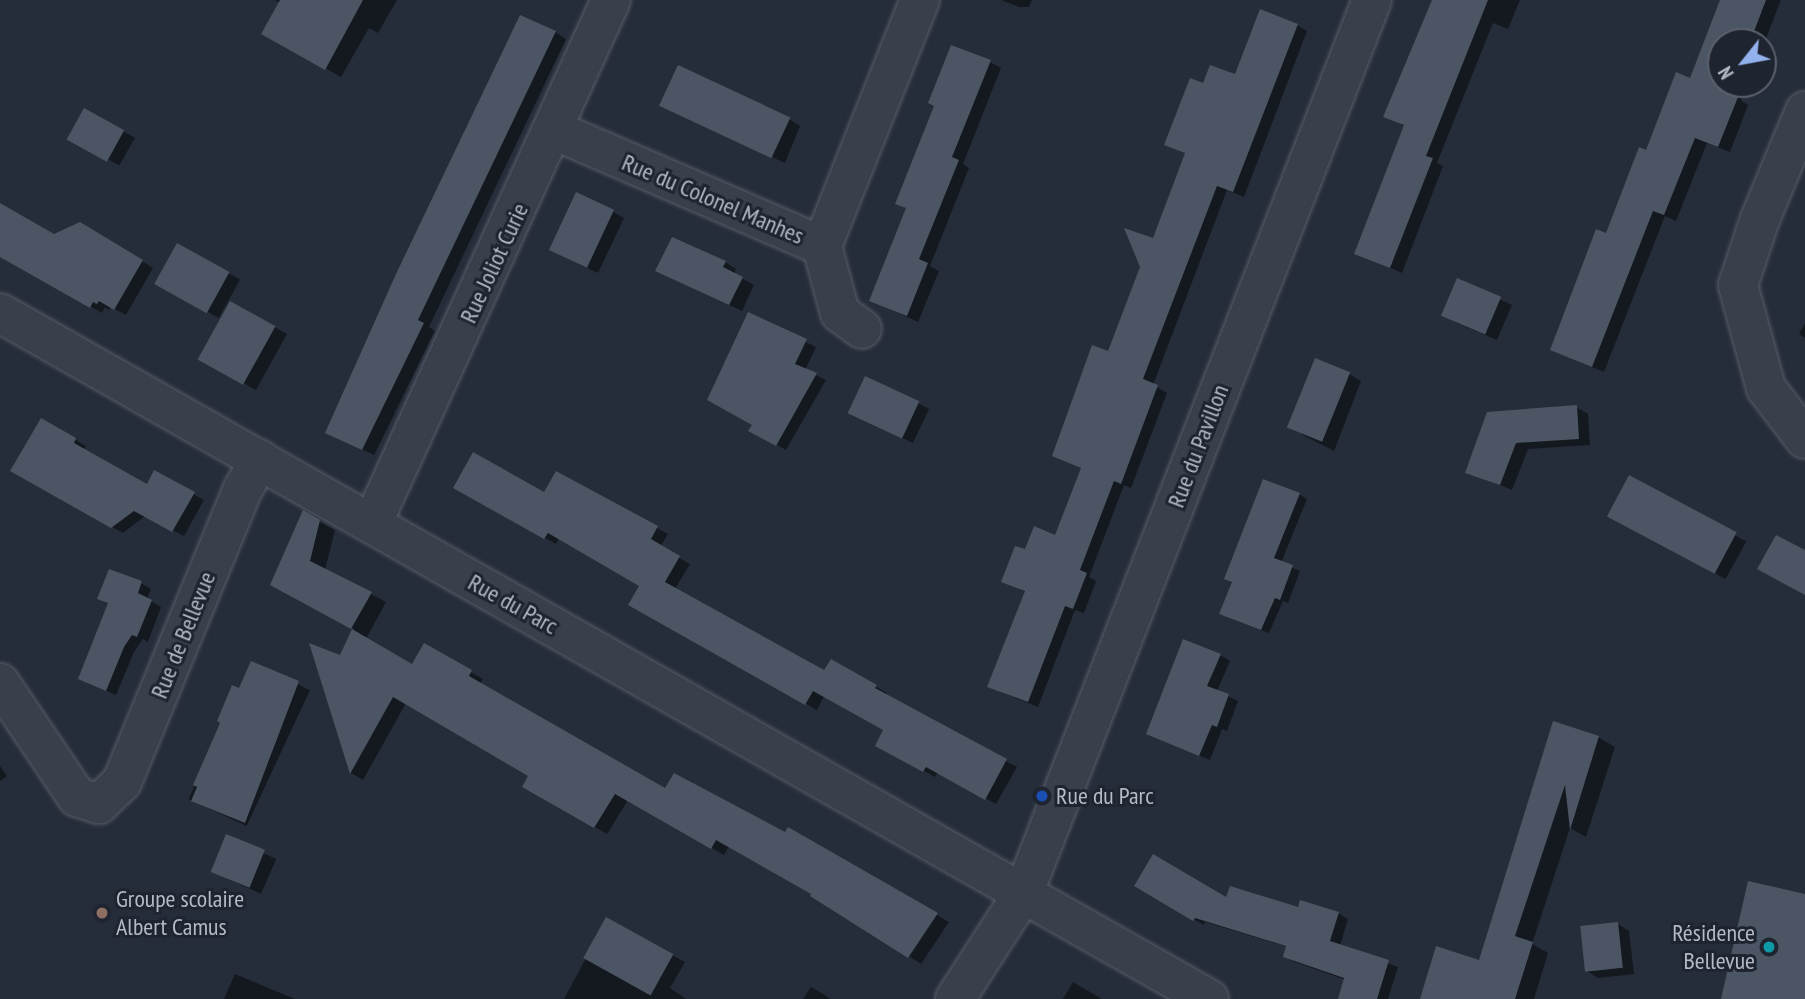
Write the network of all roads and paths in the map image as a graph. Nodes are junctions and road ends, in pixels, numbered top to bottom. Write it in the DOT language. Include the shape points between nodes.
graph roads {
  1 [pos="611,0"];
  2 [pos="920,0"];
  3 [pos="1373,0"];
  4 [pos="1805,111"];
  5 [pos="554,130"];
  6 [pos="822,246"];
  7 [pos="0,313"];
  8 [pos="862,329"];
  9 [pos="1805,439"];
  10 [pos="260,460"];
  11 [pos="372,524"];
  12 [pos="0,683"];
  13 [pos="1024,892"];
  14 [pos="955,999"];
  15 [pos="1209,999"];
  1 -- 5 [label="street, Rue Joliot Curie"];
  2 -- 6 [label="street, Rue du Colonel Manhes"];
  3 -- 13 [label="street, Rue du Pavillon"];
  4 -- 9 [label="street" via="1738,285 1766,388"];
  5 -- 6 [label="street, Rue du Colonel Manhes"];
  5 -- 11 [label="street, Rue Joliot Curie"];
  6 -- 8 [label="street" via="840,313"];
  7 -- 10 [label="street, Rue du Parc"];
  10 -- 11 [label="street, Rue du Parc"];
  10 -- 12 [label="street, Rue de Bellevue" via="243,489 122,782 99,804 77,796"];
  11 -- 13 [label="street, Rue du Parc"];
  13 -- 14 [label="street, Rue du Pavillon"];
  13 -- 15 [label="street, Rue du Parc"];
}
